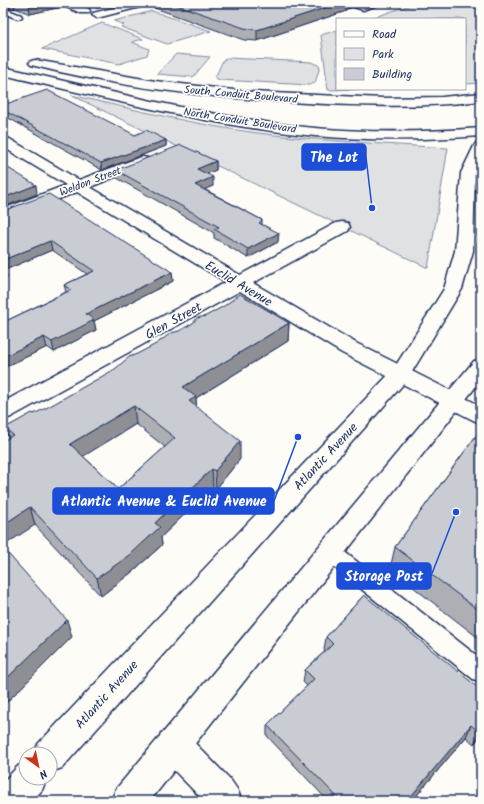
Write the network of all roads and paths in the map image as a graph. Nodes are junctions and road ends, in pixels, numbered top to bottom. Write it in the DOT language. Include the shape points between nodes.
graph roads {
  1 [pos="64,3"];
  2 [pos="145,3"];
  3 [pos="346,3"];
  4 [pos="379,3"];
  5 [pos="3,10"];
  6 [pos="85,11"];
  7 [pos="18,16"];
  8 [pos="97,16"];
  9 [pos="24,61"];
  10 [pos="3,71"];
  11 [pos="481,97"];
  12 [pos="481,132"];
  13 [pos="3,141"];
  14 [pos="481,146"];
  15 [pos="157,156"];
  16 [pos="78,186"];
  17 [pos="3,215"];
  18 [pos="342,227"];
  19 [pos="240,283"];
  20 [pos="481,366"];
  21 [pos="400,375"];
  22 [pos="452,401"];
  23 [pos="3,412"];
  24 [pos="481,415"];
  25 [pos="330,552"];
  26 [pos="481,672"];
  27 [pos="173,745"];
  28 [pos="58,747"];
  29 [pos="23,786"];
  30 [pos="9,801"];
  31 [pos="128,801"];
  32 [pos="225,801"];
  1 -- 6 [label="main road"];
  2 -- 8 [label="main road"];
  3 -- 4 [label="lane" via="363,8"];
  5 -- 7 [label="lane"];
  9 -- 11 [label="main road, South Conduit Boulevard" via="131,82 280,98 368,102 450,101"];
  10 -- 12 [label="main road, North Conduit Boulevard" via="174,109 262,125 338,133 418,135"];
  13 -- 16 [label="main road, Euclid Avenue"];
  14 -- 21 [label="main road, Atlantic Avenue" via="468,173 464,251 453,289"];
  15 -- 16 [label="main road, Weldon Street"];
  16 -- 17 [label="main road, Weldon Street"];
  16 -- 19 [label="main road, Euclid Avenue"];
  18 -- 19 [label="main road, Glen Street"];
  19 -- 21 [label="main road, Euclid Avenue" via="349,348"];
  19 -- 23 [label="main road, Glen Street"];
  20 -- 22 [label="main road"];
  21 -- 22 [label="main road, Euclid Avenue"];
  21 -- 28 [label="main road, Atlantic Avenue"];
  22 -- 24 [label="main road, Euclid Avenue"];
  22 -- 25 [label="main road"];
  25 -- 26 [label="lane"];
  25 -- 27 [label="main road"];
  27 -- 31 [label="main road"];
  27 -- 32 [label="main road"];
  29 -- 30 [label="main road"];
}
